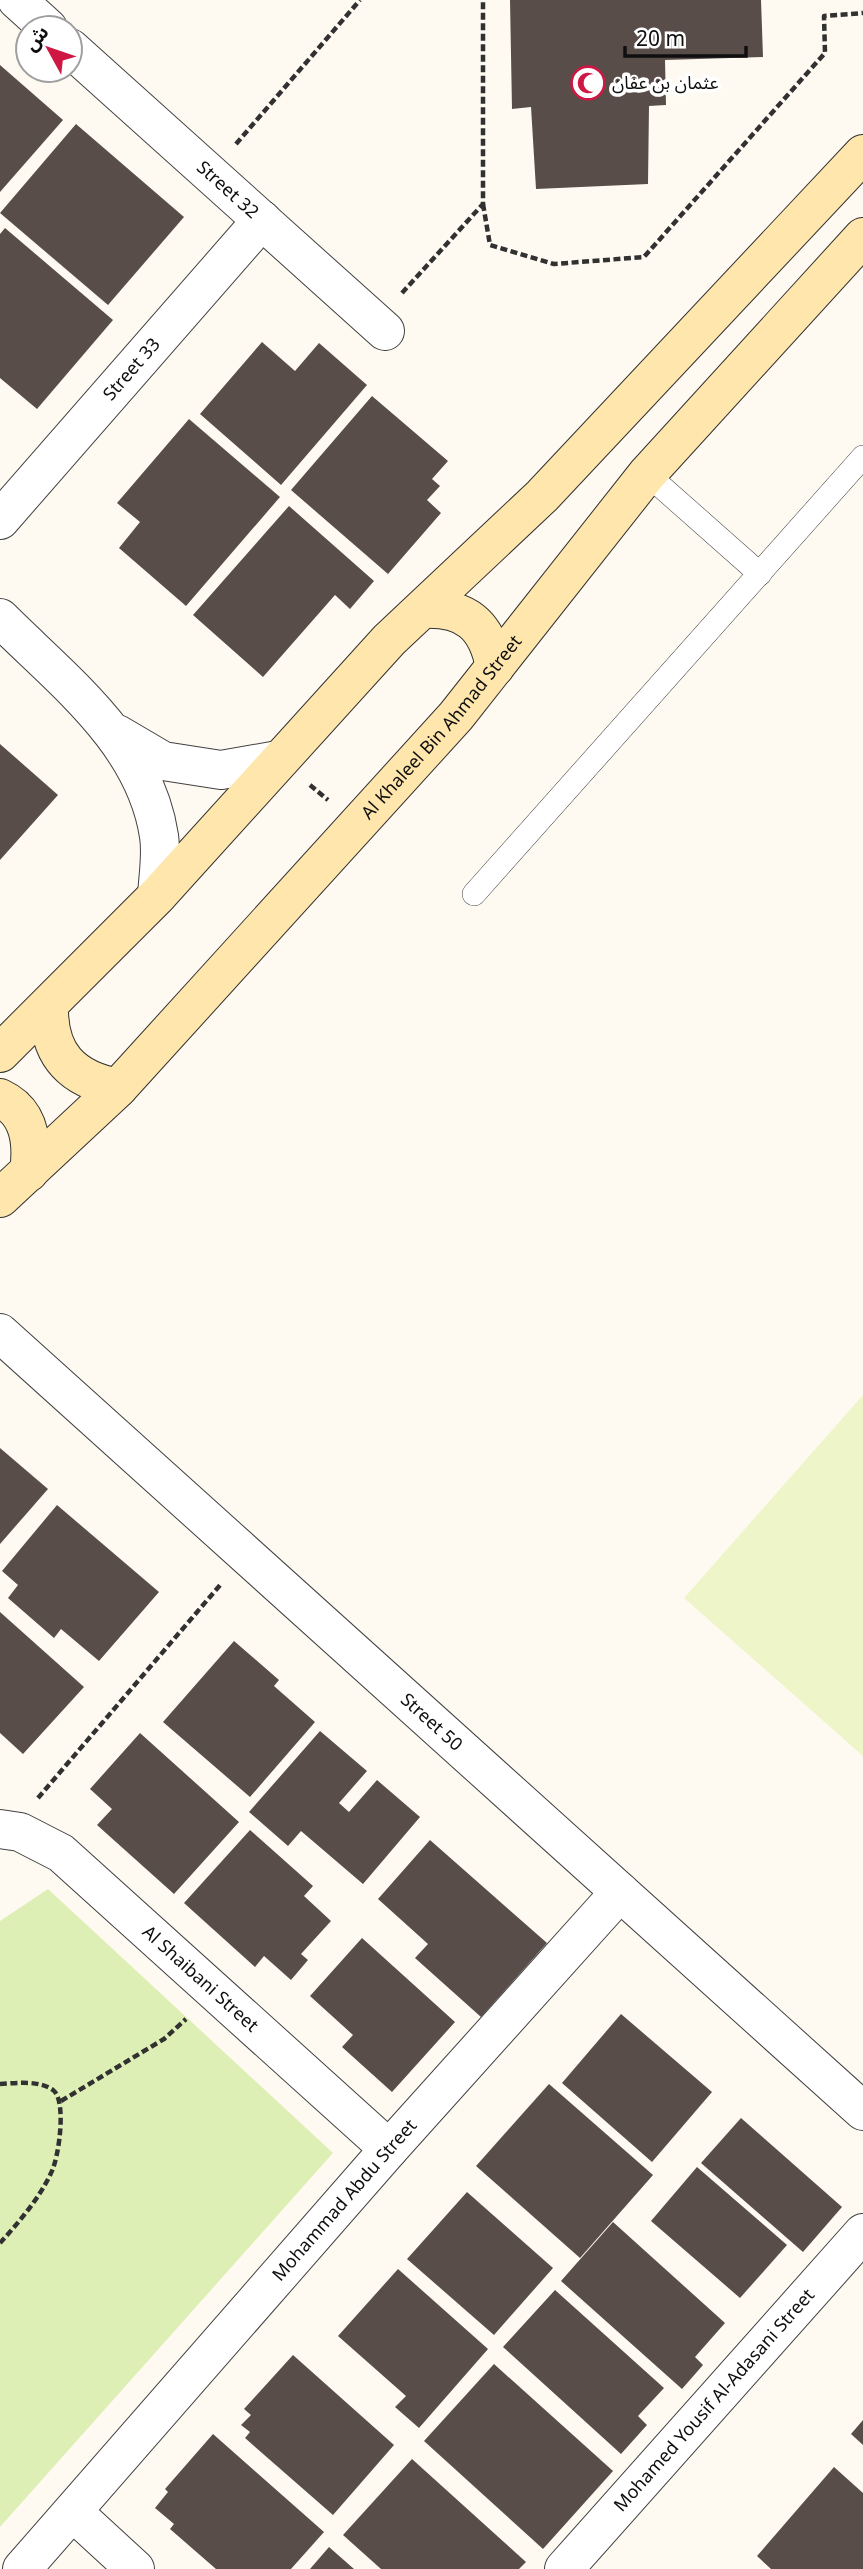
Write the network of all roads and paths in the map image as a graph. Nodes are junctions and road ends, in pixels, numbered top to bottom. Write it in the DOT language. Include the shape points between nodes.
graph roads {
  1 [pos="17,0"];
  2 [pos="360,0"];
  3 [pos="483,0"];
  4 [pos="863,13"];
  5 [pos="32,14"];
  6 [pos="84,60"];
  7 [pos="863,154"];
  8 [pos="210,173"];
  9 [pos="483,204"];
  10 [pos="262,220"];
  11 [pos="863,237"];
  12 [pos="380,327"];
  13 [pos="863,457"];
  14 [pos="647,474"];
  15 [pos="0,520"];
  16 [pos="760,573"];
  17 [pos="423,609"];
  18 [pos="0,618"];
  19 [pos="495,667"];
  20 [pos="112,731"];
  21 [pos="278,760"];
  22 [pos="359,824"];
  23 [pos="474,894"];
  24 [pos="158,896"];
  25 [pos="50,1006"];
  26 [pos="0,1053"];
  27 [pos="118,1088"];
  28 [pos="0,1098"];
  29 [pos="29,1172"];
  30 [pos="0,1198"];
  31 [pos="0,1333"];
  32 [pos="246,1555"];
  33 [pos="5,1830"];
  34 [pos="620,1892"];
  35 [pos="215,1992"];
  36 [pos="0,2084"];
  37 [pos="61,2101"];
  38 [pos="863,2111"];
  39 [pos="389,2149"];
  40 [pos="863,2233"];
  41 [pos="0,2243"];
  42 [pos="73,2512"];
  43 [pos="22,2569"];
  44 [pos="135,2569"];
  45 [pos="564,2569"];
  1 -- 5 [label="street"];
  2 -- 8 [label="path"];
  3 -- 9 [label="path"];
  4 -- 9 [label="path" via="824,16 825,53 644,257 554,264 490,245"];
  6 -- 8 [label="street, Street 32"];
  7 -- 17 [label="street" via="542,496"];
  8 -- 10 [label="street, Street 32"];
  9 -- 12 [label="path"];
  10 -- 12 [label="street, Street 32"];
  10 -- 15 [label="street, Street 33"];
  11 -- 14 [label="street, Al Khaleel Bin Ahmad Street"];
  13 -- 16 [label="lane"];
  14 -- 16 [label="lane"];
  14 -- 19 [label="street, Al Khaleel Bin Ahmad Street"];
  16 -- 23 [label="lane"];
  17 -- 19 [label="street" via="444,608 480,628 491,646"];
  17 -- 21 [label="street"];
  18 -- 20 [label="street"];
  19 -- 22 [label="street, Al Khaleel Bin Ahmad Street"];
  20 -- 21 [label="street" via="163,761 221,770"];
  20 -- 24 [label="street" via="144,781 159,837"];
  21 -- 22 [label="path"];
  21 -- 24 [label="street"];
  22 -- 27 [label="street, Al Khaleel Bin Ahmad Street"];
  24 -- 25 [label="street"];
  25 -- 26 [label="street"];
  25 -- 27 [label="street" via="49,1026 65,1063 80,1076"];
  27 -- 29 [label="street, Al Khaleel Bin Ahmad Street"];
  28 -- 29 [label="street" via="26,1122 32,1147"];
  29 -- 30 [label="street, Al Khaleel Bin Ahmad Street"];
  31 -- 32 [label="street, Street 50"];
  32 -- 33 [label="path"];
  32 -- 34 [label="street, Street 50"];
  33 -- 35 [label="street, Al Shaibani Street" via="20,1832 61,1853"];
  34 -- 38 [label="street, Street 50"];
  34 -- 39 [label="street, Mohammad Abdu Street"];
  35 -- 37 [label="path" via="164,2039"];
  35 -- 39 [label="street, Al Shaibani Street"];
  36 -- 37 [label="path" via="43,2085 56,2091"];
  37 -- 41 [label="path" via="53,2171"];
  39 -- 42 [label="street, Mohammad Abdu Street"];
  40 -- 45 [label="street, Mohamed Yousif Al-Adasani Street"];
  42 -- 43 [label="street, Mohammad Abdu Street"];
  42 -- 44 [label="street"];
}
